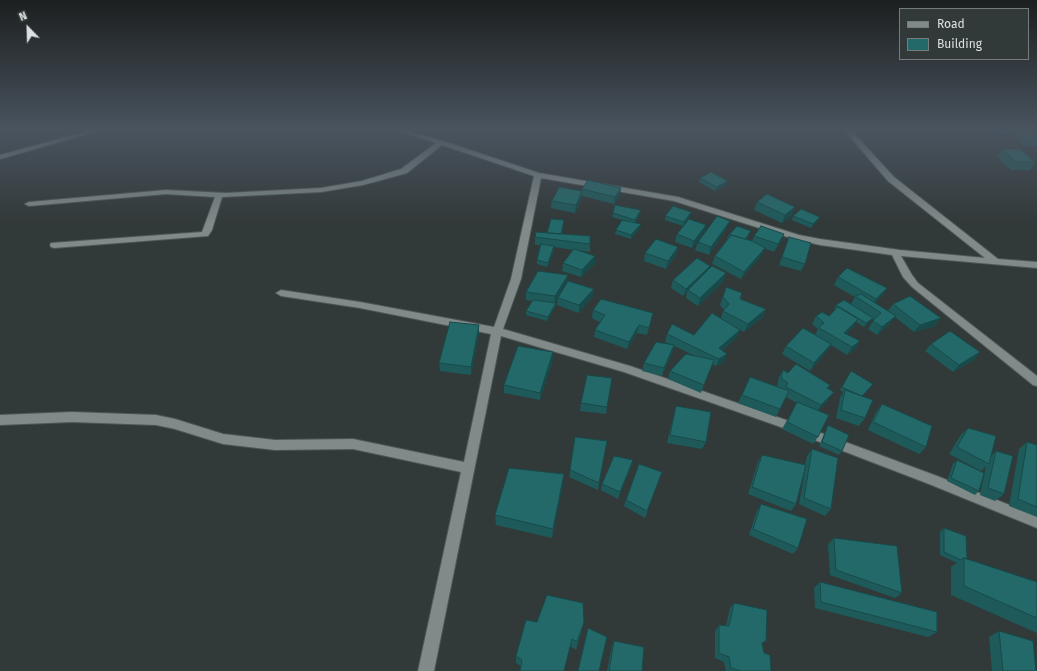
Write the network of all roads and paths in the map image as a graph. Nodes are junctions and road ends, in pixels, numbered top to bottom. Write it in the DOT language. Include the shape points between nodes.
graph roads {
  1 [pos="416,161"];
  2 [pos="498,161"];
  3 [pos="876,161"];
  4 [pos="538,175"];
  5 [pos="219,195"];
  6 [pos="29,204"];
  7 [pos="54,245"];
  8 [pos="895,252"];
  9 [pos="995,261"];
  10 [pos="1037,264"];
  11 [pos="281,294"];
  12 [pos="497,331"];
  13 [pos="1037,382"];
  14 [pos="0,420"];
  15 [pos="468,468"];
  16 [pos="1037,522"];
  17 [pos="426,671"];
  1 -- 5 [label="street" via="404,171 362,183 321,190"];
  2 -- 4 [label="street"];
  3 -- 9 [label="street" via="891,178"];
  4 -- 8 [label="street" via="675,199 805,238"];
  4 -- 12 [label="street" via="516,279"];
  5 -- 6 [label="street" via="166,192"];
  5 -- 7 [label="street" via="205,234"];
  8 -- 9 [label="street"];
  8 -- 13 [label="street" via="915,285"];
  9 -- 10 [label="street"];
  11 -- 12 [label="street" via="360,305"];
  12 -- 15 [label="street"];
  12 -- 16 [label="street" via="626,369 782,423"];
  14 -- 15 [label="street" via="72,417 156,420 223,439 275,445 353,444"];
  15 -- 17 [label="street"];
}
